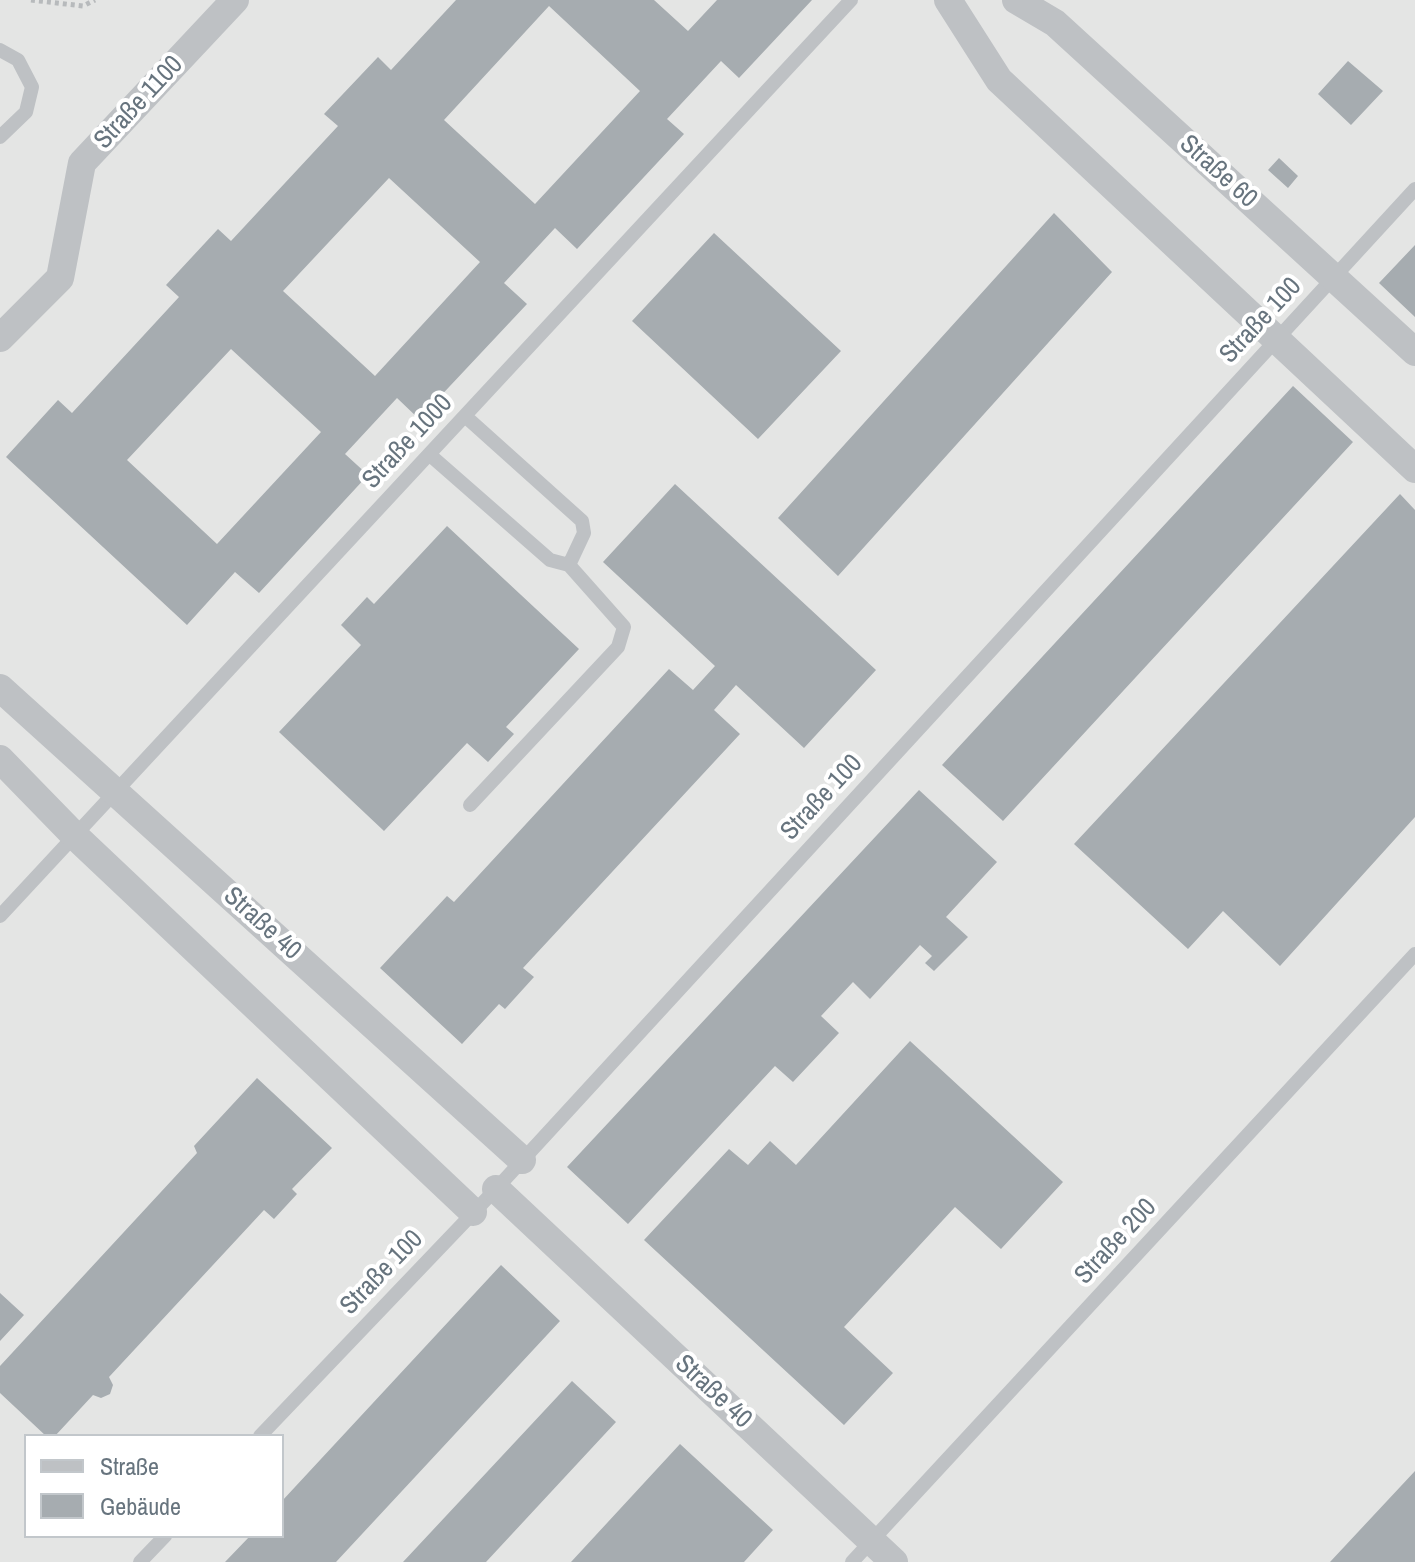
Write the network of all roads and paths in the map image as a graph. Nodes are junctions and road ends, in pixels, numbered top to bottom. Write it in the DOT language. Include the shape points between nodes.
graph roads {
  1 [pos="34,0"];
  2 [pos="95,0"];
  3 [pos="235,0"];
  4 [pos="851,0"];
  5 [pos="948,0"];
  6 [pos="1016,0"];
  7 [pos="0,50"];
  8 [pos="0,137"];
  9 [pos="1415,189"];
  10 [pos="1334,278"];
  11 [pos="0,338"];
  12 [pos="1276,340"];
  13 [pos="1415,352"];
  14 [pos="465,416"];
  15 [pos="430,455"];
  16 [pos="1415,469"];
  17 [pos="569,565"];
  18 [pos="3,698"];
  19 [pos="0,759"];
  20 [pos="117,793"];
  21 [pos="470,805"];
  22 [pos="75,836"];
  23 [pos="0,916"];
  24 [pos="1415,954"];
  25 [pos="522,1160"];
  26 [pos="496,1189"];
  27 [pos="473,1212"];
  28 [pos="262,1434"];
  29 [pos="163,1538"];
  30 [pos="872,1541"];
  31 [pos="140,1562"];
  32 [pos="852,1562"];
  33 [pos="894,1562"];
  1 -- 2 [label="path" via="83,6"];
  3 -- 11 [label="street, Straße 1100" via="82,163 60,278"];
  4 -- 14 [label="lane, Straße 1000"];
  5 -- 12 [label="street" via="999,80"];
  6 -- 10 [label="street, Straße 60" via="1055,23"];
  7 -- 8 [label="lane" via="18,60 32,87 26,112"];
  9 -- 10 [label="lane, Straße 100"];
  10 -- 12 [label="lane, Straße 100"];
  10 -- 13 [label="street, Straße 60"];
  12 -- 16 [label="street"];
  12 -- 25 [label="lane, Straße 100"];
  14 -- 15 [label="lane, Straße 1000"];
  14 -- 17 [label="lane" via="582,521 584,533"];
  15 -- 17 [label="lane" via="550,560"];
  15 -- 20 [label="lane, Straße 1000"];
  17 -- 21 [label="lane" via="624,627 618,647"];
  18 -- 20 [label="street, Straße 40"];
  19 -- 22 [label="street"];
  20 -- 22 [label="lane, Straße 1000"];
  20 -- 25 [label="street, Straße 40"];
  22 -- 23 [label="lane, Straße 1000"];
  22 -- 27 [label="street"];
  24 -- 30 [label="lane, Straße 200"];
  25 -- 26 [label="lane, Straße 100"];
  26 -- 27 [label="lane, Straße 100"];
  26 -- 30 [label="street, Straße 40"];
  27 -- 28 [label="lane, Straße 100"];
  29 -- 31 [label="lane"];
  30 -- 32 [label="lane, Straße 200"];
  30 -- 33 [label="street, Straße 40"];
}
